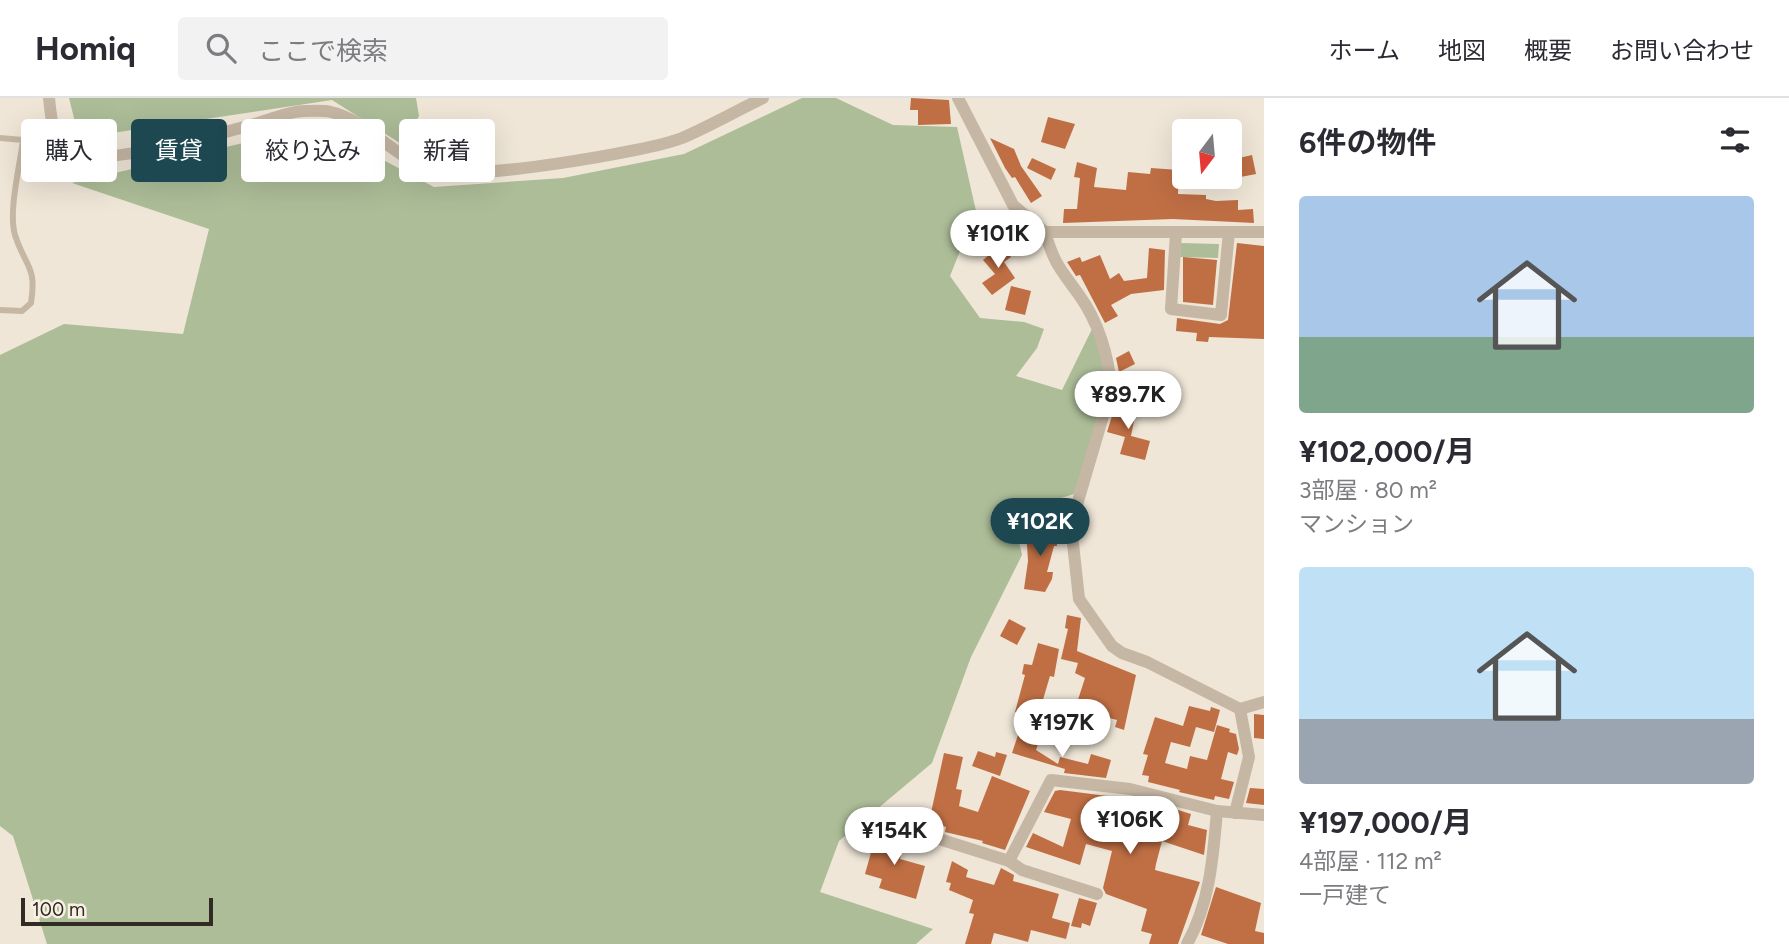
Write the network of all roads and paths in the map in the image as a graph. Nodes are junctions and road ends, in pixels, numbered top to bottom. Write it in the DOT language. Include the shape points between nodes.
graph roads {
  1 [pos="49,98"];
  2 [pos="763,98"];
  3 [pos="958,98"];
  4 [pos="52,119"];
  5 [pos="0,138"];
  6 [pos="21,141"];
  7 [pos="117,156"];
  8 [pos="21,158"];
  9 [pos="1045,232"];
  10 [pos="1229,232"];
  11 [pos="1264,232"];
  12 [pos="1176,233"];
  13 [pos="0,310"];
  14 [pos="1264,702"];
  15 [pos="1240,709"];
  16 [pos="1217,811"];
  17 [pos="1235,813"];
  18 [pos="1264,815"];
  19 [pos="942,840"];
  20 [pos="1009,861"];
  21 [pos="1097,894"];
  22 [pos="1187,944"];
  1 -- 4 [label="street"];
  2 -- 7 [label="street" via="680,139 497,170 443,173 407,160 331,112 299,111"];
  3 -- 9 [label="street" via="1013,205"];
  5 -- 6 [label="lane"];
  8 -- 13 [label="lane" via="15,235 35,280 31,303 22,311"];
  9 -- 12 [label="street"];
  9 -- 15 [label="street" via="1060,272 1080,295 1096,326 1110,367 1111,388 1071,525 1079,598 1112,646 1122,653"];
  10 -- 11 [label="street"];
  10 -- 12 [label="street"];
  10 -- 12 [label="street" via="1221,315 1171,309"];
  14 -- 15 [label="street"];
  15 -- 17 [label="street" via="1249,757"];
  16 -- 17 [label="street"];
  16 -- 20 [label="street" via="1130,789 1051,780"];
  16 -- 22 [label="street" via="1206,898"];
  17 -- 18 [label="street"];
  19 -- 20 [label="street"];
  20 -- 21 [label="street" via="1022,870"];
}
